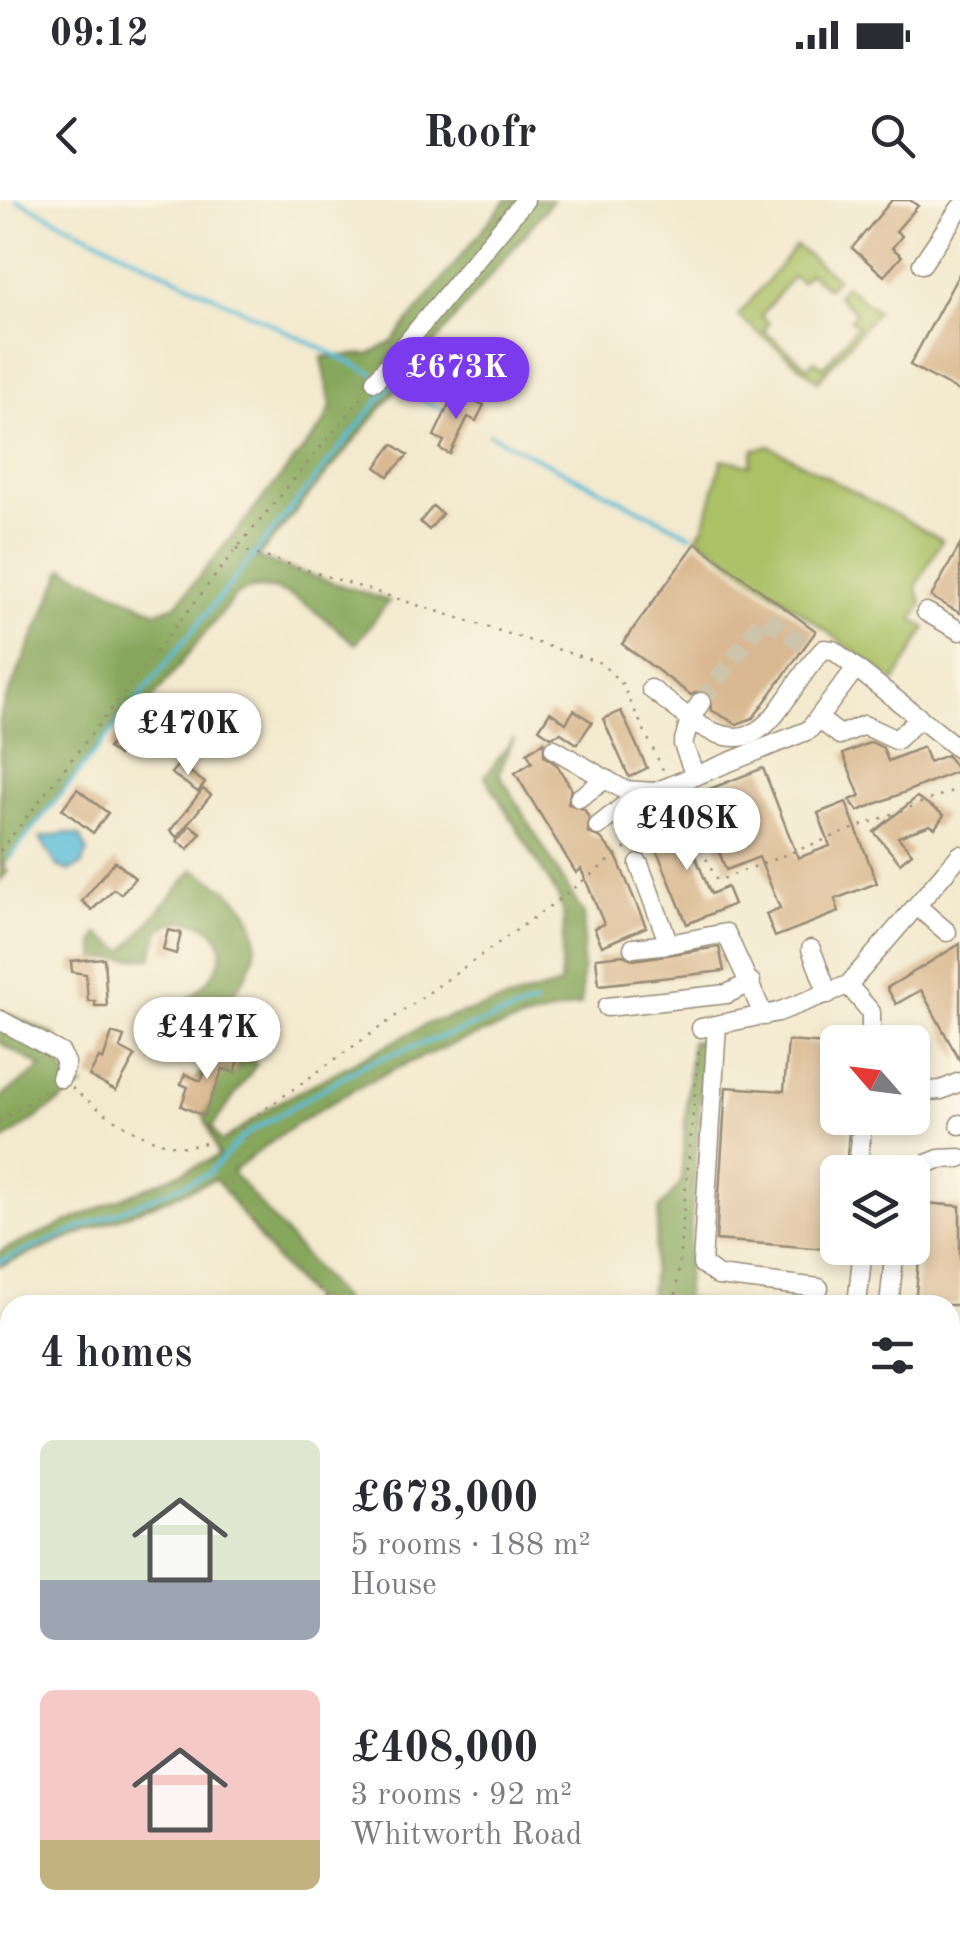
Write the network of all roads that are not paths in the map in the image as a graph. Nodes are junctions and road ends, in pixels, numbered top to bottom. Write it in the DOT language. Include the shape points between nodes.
graph roads {
  1 [pos="526,200"];
  2 [pos="957,208"];
  3 [pos="922,264"];
  4 [pos="376,381"];
  5 [pos="926,612"];
  6 [pos="960,631"];
  7 [pos="856,668"];
  8 [pos="651,689"];
  9 [pos="701,702"];
  10 [pos="920,718"];
  11 [pos="690,719"];
  12 [pos="820,720"];
  13 [pos="554,749"];
  14 [pos="960,750"];
  15 [pos="696,776"];
  16 [pos="606,779"];
  17 [pos="640,793"];
  18 [pos="580,798"];
  19 [pos="598,826"];
  20 [pos="960,855"];
  21 [pos="639,864"];
  22 [pos="918,907"];
  23 [pos="947,932"];
  24 [pos="669,944"];
  25 [pos="633,948"];
  26 [pos="811,948"];
  27 [pos="751,982"];
  28 [pos="848,985"];
  29 [pos="828,994"];
  30 [pos="607,1008"];
  31 [pos="764,1016"];
  32 [pos="0,1020"];
  33 [pos="871,1025"];
  34 [pos="61,1078"];
  35 [pos="959,1086"];
  36 [pos="930,1090"];
  37 [pos="960,1158"];
  38 [pos="930,1163"];
  39 [pos="861,1265"];
  40 [pos="893,1265"];
  41 [pos="820,1288"];
  42 [pos="858,1295"];
  43 [pos="890,1295"];
  1 -- 4 [label="street"];
  2 -- 3 [label="street"];
  5 -- 6 [label="street"];
  7 -- 10 [label="street"];
  7 -- 11 [label="street" via="828,648 812,650 762,729 727,738"];
  7 -- 12 [label="street"];
  8 -- 11 [label="street"];
  9 -- 11 [label="street"];
  10 -- 12 [label="street" via="896,740 864,725 840,736"];
  10 -- 14 [label="street"];
  11 -- 15 [label="street" via="682,740"];
  12 -- 15 [label="street" via="799,736"];
  13 -- 16 [label="street"];
  15 -- 17 [label="street"];
  16 -- 17 [label="street"];
  16 -- 18 [label="street"];
  17 -- 19 [label="street"];
  20 -- 22 [label="street"];
  21 -- 24 [label="street"];
  22 -- 23 [label="street"];
  22 -- 28 [label="street"];
  24 -- 25 [label="street"];
  24 -- 27 [label="street" via="724,932"];
  26 -- 29 [label="street"];
  27 -- 30 [label="street" via="723,995"];
  27 -- 31 [label="street"];
  28 -- 29 [label="street"];
  28 -- 33 [label="street" via="870,1012"];
  29 -- 31 [label="street"];
  31 -- 41 [label="street" via="709,1026 702,1264 718,1276"];
  32 -- 34 [label="street" via="62,1053"];
  35 -- 36 [label="street"];
  37 -- 38 [label="street"];
  39 -- 42 [label="street"];
  40 -- 43 [label="street"];
}
